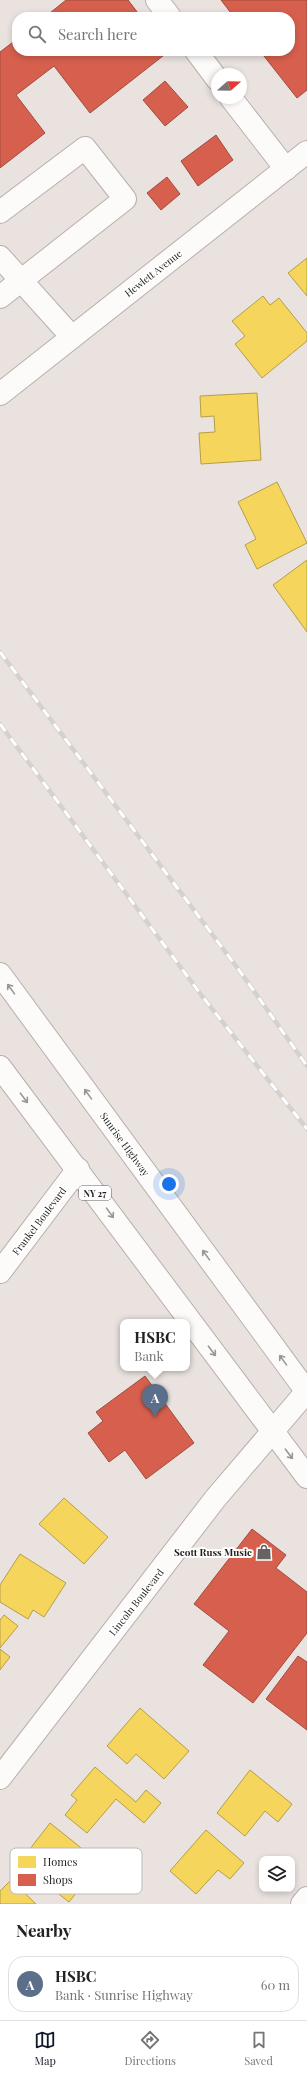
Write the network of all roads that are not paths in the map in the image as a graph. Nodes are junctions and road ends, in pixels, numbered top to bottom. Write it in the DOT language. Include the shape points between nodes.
graph roads {
  1 [pos="157,0"];
  2 [pos="166,12"];
  3 [pos="200,56"];
  4 [pos="211,71"];
  5 [pos="237,104"];
  6 [pos="307,152"];
  7 [pos="286,169"];
  8 [pos="0,212"];
  9 [pos="0,257"];
  10 [pos="21,281"];
  11 [pos="0,297"];
  12 [pos="72,337"];
  13 [pos="0,394"];
  14 [pos="0,974"];
  15 [pos="0,1067"];
  16 [pos="78,1169"];
  17 [pos="0,1272"];
  18 [pos="189,1319"];
  19 [pos="190,1320"];
  20 [pos="307,1392"];
  21 [pos="272,1430"];
  22 [pos="307,1477"];
  23 [pos="0,1778"];
  24 [pos="307,1898"];
  25 [pos="302,1904"];
  1 -- 2 [label="main road"];
  3 -- 4 [label="main road"];
  5 -- 7 [label="main road"];
  6 -- 7 [label="main road, Hewlett Avenue"];
  7 -- 12 [label="main road, Hewlett Avenue"];
  8 -- 10 [label="main road" via="85,148 125,199"];
  9 -- 10 [label="main road"];
  10 -- 11 [label="main road"];
  10 -- 12 [label="main road"];
  12 -- 13 [label="main road, Hewlett Avenue"];
  20 -- 14 [label="main road, Sunrise Highway, one-way"];
  15 -- 16 [label="main road, NY 27, one-way"];
  16 -- 17 [label="main road, Frankel Boulevard"];
  16 -- 18 [label="main road, NY 27, one-way"];
  19 -- 21 [label="main road, NY 27, one-way"];
  20 -- 21 [label="main road, Lincoln Boulevard"];
  21 -- 22 [label="main road, NY 27, one-way"];
  21 -- 23 [label="main road, Lincoln Boulevard" via="215,1499"];
  24 -- 25 [label="main road"];
}
